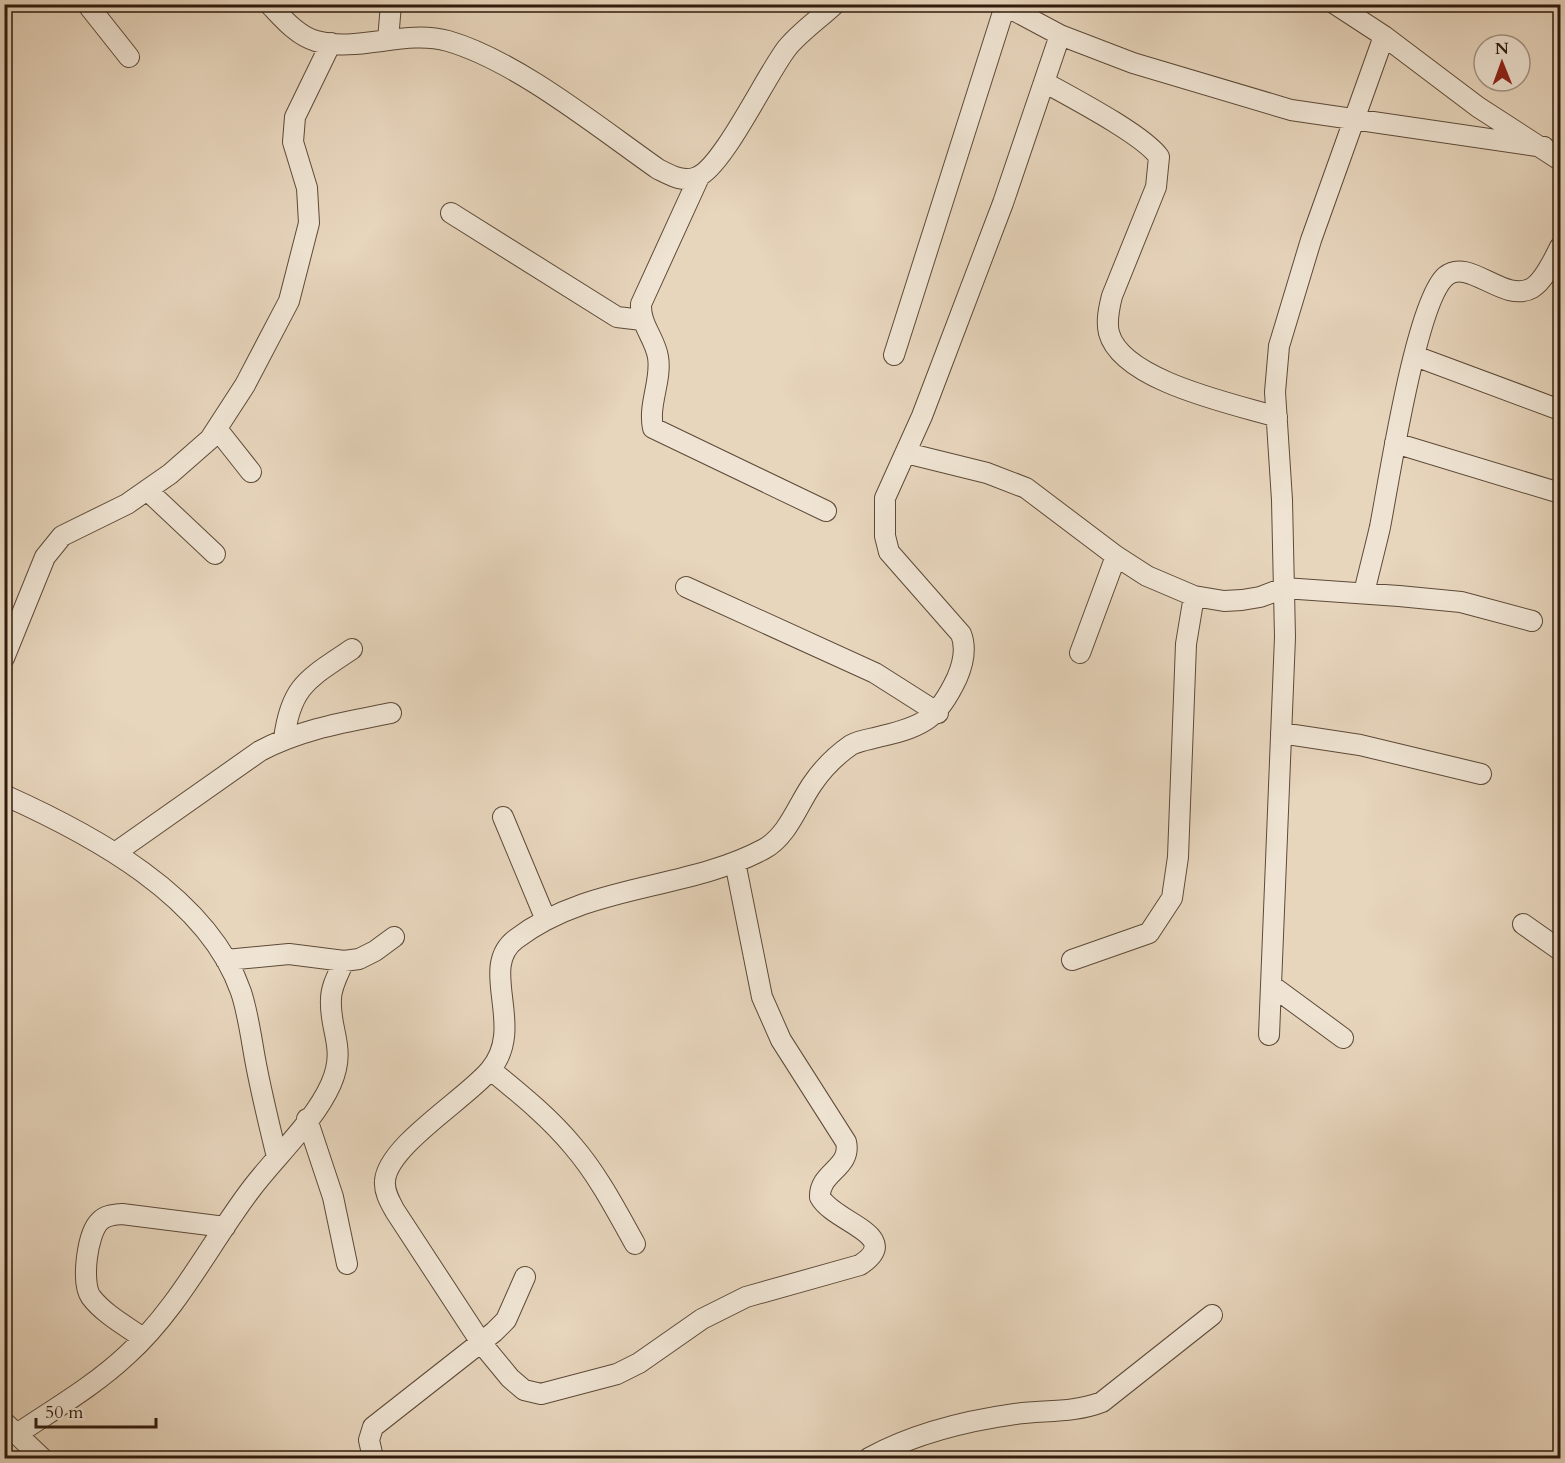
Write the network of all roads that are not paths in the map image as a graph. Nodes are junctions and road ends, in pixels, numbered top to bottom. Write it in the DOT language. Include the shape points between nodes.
graph roads {
  1 [pos="87,4"];
  2 [pos="269,4"];
  3 [pos="391,4"];
  4 [pos="835,4"];
  5 [pos="1004,5"];
  6 [pos="1340,6"];
  7 [pos="1060,35"];
  8 [pos="1384,36"];
  9 [pos="388,40"];
  10 [pos="331,42"];
  11 [pos="129,57"];
  12 [pos="1044,82"];
  13 [pos="1354,119"];
  14 [pos="1544,147"];
  15 [pos="1560,160"];
  16 [pos="699,177"];
  17 [pos="452,213"];
  18 [pos="1560,247"];
  19 [pos="642,320"];
  20 [pos="894,355"];
  21 [pos="1415,357"];
  22 [pos="1560,410"];
  23 [pos="1277,417"];
  24 [pos="217,429"];
  25 [pos="1395,444"];
  26 [pos="906,453"];
  27 [pos="251,472"];
  28 [pos="147,490"];
  29 [pos="1560,493"];
  30 [pos="826,512"];
  31 [pos="215,554"];
  32 [pos="1116,556"];
  33 [pos="686,587"];
  34 [pos="1284,588"];
  35 [pos="1364,593"];
  36 [pos="1194,596"];
  37 [pos="1532,621"];
  38 [pos="352,649"];
  39 [pos="1080,653"];
  40 [pos="4,658"];
  41 [pos="391,713"];
  42 [pos="938,713"];
  43 [pos="1281,733"];
  44 [pos="284,738"];
  45 [pos="1481,774"];
  46 [pos="4,795"];
  47 [pos="503,817"];
  48 [pos="115,853"];
  49 [pos="735,862"];
  50 [pos="546,920"];
  51 [pos="1523,924"];
  52 [pos="394,937"];
  53 [pos="1560,950"];
  54 [pos="225,960"];
  55 [pos="1072,960"];
  56 [pos="344,961"];
  57 [pos="1271,985"];
  58 [pos="1269,1035"];
  59 [pos="1343,1038"];
  60 [pos="491,1070"];
  61 [pos="307,1119"];
  62 [pos="277,1157"];
  63 [pos="225,1227"];
  64 [pos="634,1244"];
  65 [pos="347,1264"];
  66 [pos="525,1276"];
  67 [pos="1212,1315"];
  68 [pos="143,1338"];
  69 [pos="482,1344"];
  70 [pos="11,1428"];
  71 [pos="42,1458"];
  72 [pos="373,1458"];
  73 [pos="869,1458"];
  1 -- 11 [label="street"];
  2 -- 10 [label="street" via="292,27 315,41"];
  3 -- 9 [label="street"];
  4 -- 16 [label="street" via="788,47 733,138"];
  5 -- 7 [label="street"];
  5 -- 20 [label="street"];
  6 -- 8 [label="street"];
  7 -- 12 [label="street"];
  7 -- 13 [label="street" via="1133,63 1291,110"];
  8 -- 13 [label="street"];
  8 -- 14 [label="street" via="1478,106"];
  9 -- 10 [label="street"];
  9 -- 16 [label="street" via="446,40 491,59 658,168 687,180"];
  10 -- 24 [label="street" via="296,117 293,142 307,188 309,223 289,301"];
  12 -- 23 [label="street" via="1155,150 1160,157 1156,187 1108,314 1109,333 1119,351 1142,370 1184,388"];
  12 -- 26 [label="street" via="1003,203"];
  13 -- 14 [label="street"];
  13 -- 23 [label="street" via="1279,346"];
  14 -- 15 [label="street"];
  16 -- 19 [label="street" via="640,304"];
  17 -- 19 [label="street" via="617,317"];
  18 -- 21 [label="street" via="1534,287 1522,291 1464,271 1444,278 1435,291"];
  19 -- 30 [label="street" via="658,354 653,428"];
  21 -- 22 [label="street"];
  21 -- 25 [label="street"];
  23 -- 34 [label="street"];
  24 -- 27 [label="street"];
  24 -- 28 [label="street" via="170,474"];
  25 -- 29 [label="street"];
  25 -- 35 [label="street"];
  26 -- 32 [label="street" via="987,473 1026,488"];
  26 -- 42 [label="street" via="885,498 885,536 890,552 965,643 960,671"];
  28 -- 31 [label="street"];
  28 -- 40 [label="street" via="62,536 45,557"];
  32 -- 36 [label="street" via="1147,576"];
  32 -- 39 [label="street"];
  33 -- 42 [label="street" via="874,673"];
  34 -- 35 [label="street"];
  34 -- 36 [label="street" via="1242,600"];
  34 -- 43 [label="street"];
  35 -- 37 [label="street" via="1461,602"];
  36 -- 55 [label="street" via="1186,644 1178,857 1172,898 1149,933"];
  38 -- 44 [label="street" via="296,693 287,711"];
  41 -- 44 [label="street"];
  42 -- 49 [label="street" via="920,725 855,743 831,759 789,825 767,848"];
  43 -- 45 [label="street" via="1360,745"];
  43 -- 57 [label="street"];
  44 -- 48 [label="street"];
  46 -- 48 [label="street"];
  47 -- 50 [label="street"];
  48 -- 54 [label="street" via="180,903 207,930"];
  49 -- 50 [label="street" via="577,905"];
  49 -- 69 [label="street" via="762,997 781,1040 846,1142 848,1151 843,1163 822,1183 820,1197 832,1212 871,1234 876,1250 860,1265 746,1297 702,1319 617,1374 542,1395 524,1390"];
  50 -- 60 [label="street" via="504,949 500,960 506,1021 502,1053"];
  51 -- 53 [label="street"];
  52 -- 56 [label="street" via="375,951"];
  54 -- 56 [label="street" via="289,954"];
  54 -- 62 [label="street" via="241,991"];
  56 -- 61 [label="street" via="331,996 337,1061 332,1082"];
  57 -- 58 [label="street"];
  57 -- 59 [label="street"];
  60 -- 64 [label="street" via="530,1102 573,1146 604,1188"];
  60 -- 69 [label="street" via="406,1144 390,1164 385,1180 387,1196 395,1211"];
  61 -- 62 [label="street"];
  61 -- 65 [label="street" via="333,1197"];
  62 -- 63 [label="street"];
  63 -- 68 [label="street" via="169,1309"];
  63 -- 68 [label="street" via="122,1214 107,1215 96,1225 86,1259 85,1280 90,1295 101,1308"];
  66 -- 69 [label="street" via="506,1320"];
  67 -- 73 [label="street" via="1102,1402 1084,1409 1014,1414 927,1433"];
  68 -- 70 [label="street" via="103,1376"];
  69 -- 72 [label="street" via="373,1427 369,1440"];
  70 -- 71 [label="street"];
}
